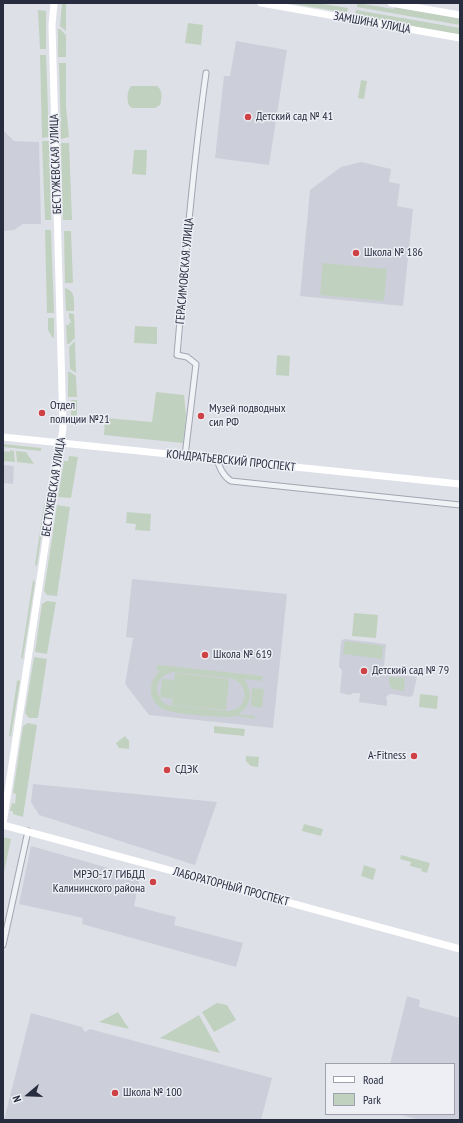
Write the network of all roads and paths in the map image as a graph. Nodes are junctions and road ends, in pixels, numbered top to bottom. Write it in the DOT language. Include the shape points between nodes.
graph roads {
  1 [pos="54,3"];
  2 [pos="261,3"];
  3 [pos="391,3"];
  4 [pos="460,15"];
  5 [pos="460,38"];
  6 [pos="206,73"];
  7 [pos="3,438"];
  8 [pos="61,443"];
  9 [pos="185,456"];
  10 [pos="217,460"];
  11 [pos="460,484"];
  12 [pos="460,505"];
  13 [pos="3,824"];
  14 [pos="28,832"];
  15 [pos="3,945"];
  16 [pos="460,949"];
  1 -- 8 [label="street, БЕСТУЖЕВСКАЯ УЛИЦА" via="52,31 63,398"];
  2 -- 5 [label="street, ЗАМШИНА УЛИЦА"];
  3 -- 4 [label="street, ЗАМШИНА УЛИЦА"];
  6 -- 9 [label="street, ГЕРАСИМОВСКАЯ УЛИЦА" via="177,355 187,356 196,364"];
  7 -- 8 [label="street, КОНДРАТЬЕВСКИЙ ПРОСПЕКТ"];
  8 -- 9 [label="street, КОНДРАТЬЕВСКИЙ ПРОСПЕКТ"];
  8 -- 13 [label="street, БЕСТУЖЕВСКАЯ УЛИЦА"];
  9 -- 10 [label="street, КОНДРАТЬЕВСКИЙ ПРОСПЕКТ"];
  10 -- 11 [label="street, КОНДРАТЬЕВСКИЙ ПРОСПЕКТ"];
  10 -- 12 [label="street" via="223,474 231,481"];
  13 -- 14 [label="street, ЛАБОРАТОРНЫЙ ПРОСПЕКТ"];
  14 -- 15 [label="street"];
  14 -- 16 [label="street, ЛАБОРАТОРНЫЙ ПРОСПЕКТ"];
}
